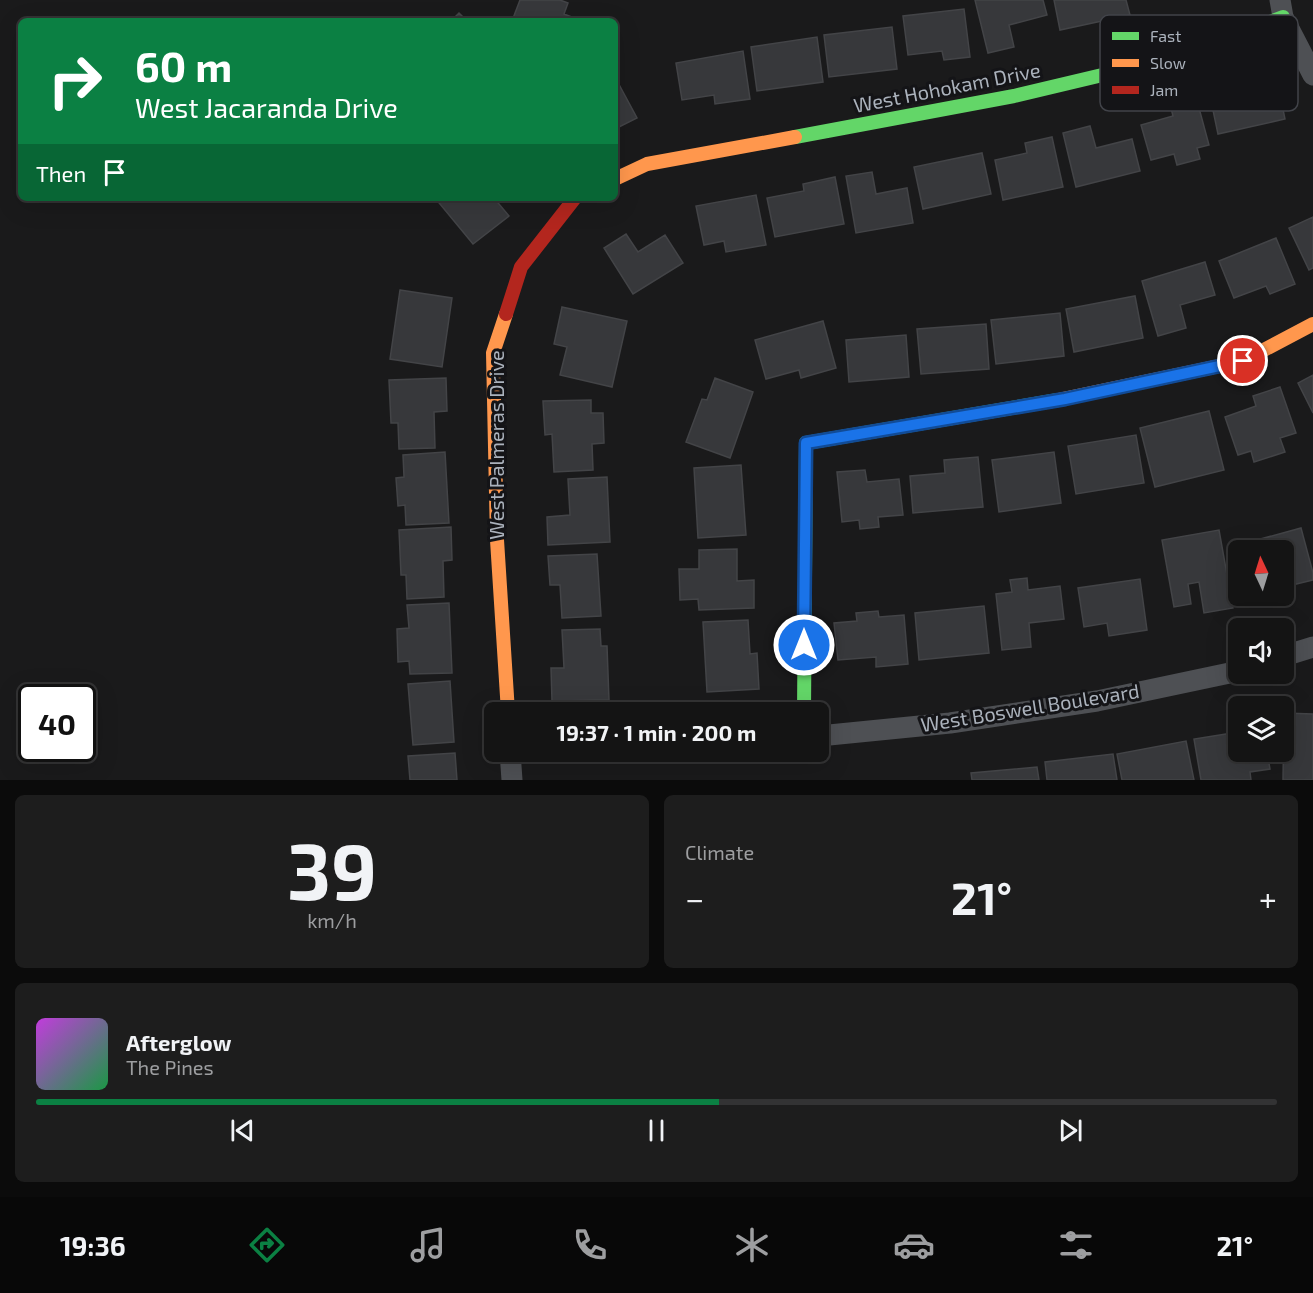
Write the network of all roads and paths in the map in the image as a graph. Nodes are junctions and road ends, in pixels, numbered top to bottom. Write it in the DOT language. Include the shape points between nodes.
graph roads {
  1 [pos="1298,43"];
  2 [pos="1313,75"];
  3 [pos="1100,76"];
  4 [pos="618,178"];
  5 [pos="572,201"];
  6 [pos="1313,324"];
  7 [pos="1313,647"];
  8 [pos="1294,653"];
  9 [pos="1228,673"];
  10 [pos="507,702"];
  11 [pos="804,702"];
  12 [pos="829,735"];
  13 [pos="511,762"];
  14 [pos="512,780"];
  1 -- 2 [label="street"];
  3 -- 4 [label="street, West Hohokam Drive" via="1014,96 647,164"];
  5 -- 10 [label="street, West Palmeras Drive" via="521,267 493,354 497,540"];
  6 -- 11 [label="street" via="1243,361 1065,399 806,443"];
  7 -- 8 [label="street"];
  9 -- 12 [label="street, West Boswell Boulevard" via="1086,703 950,723"];
  13 -- 14 [label="street"];
}
